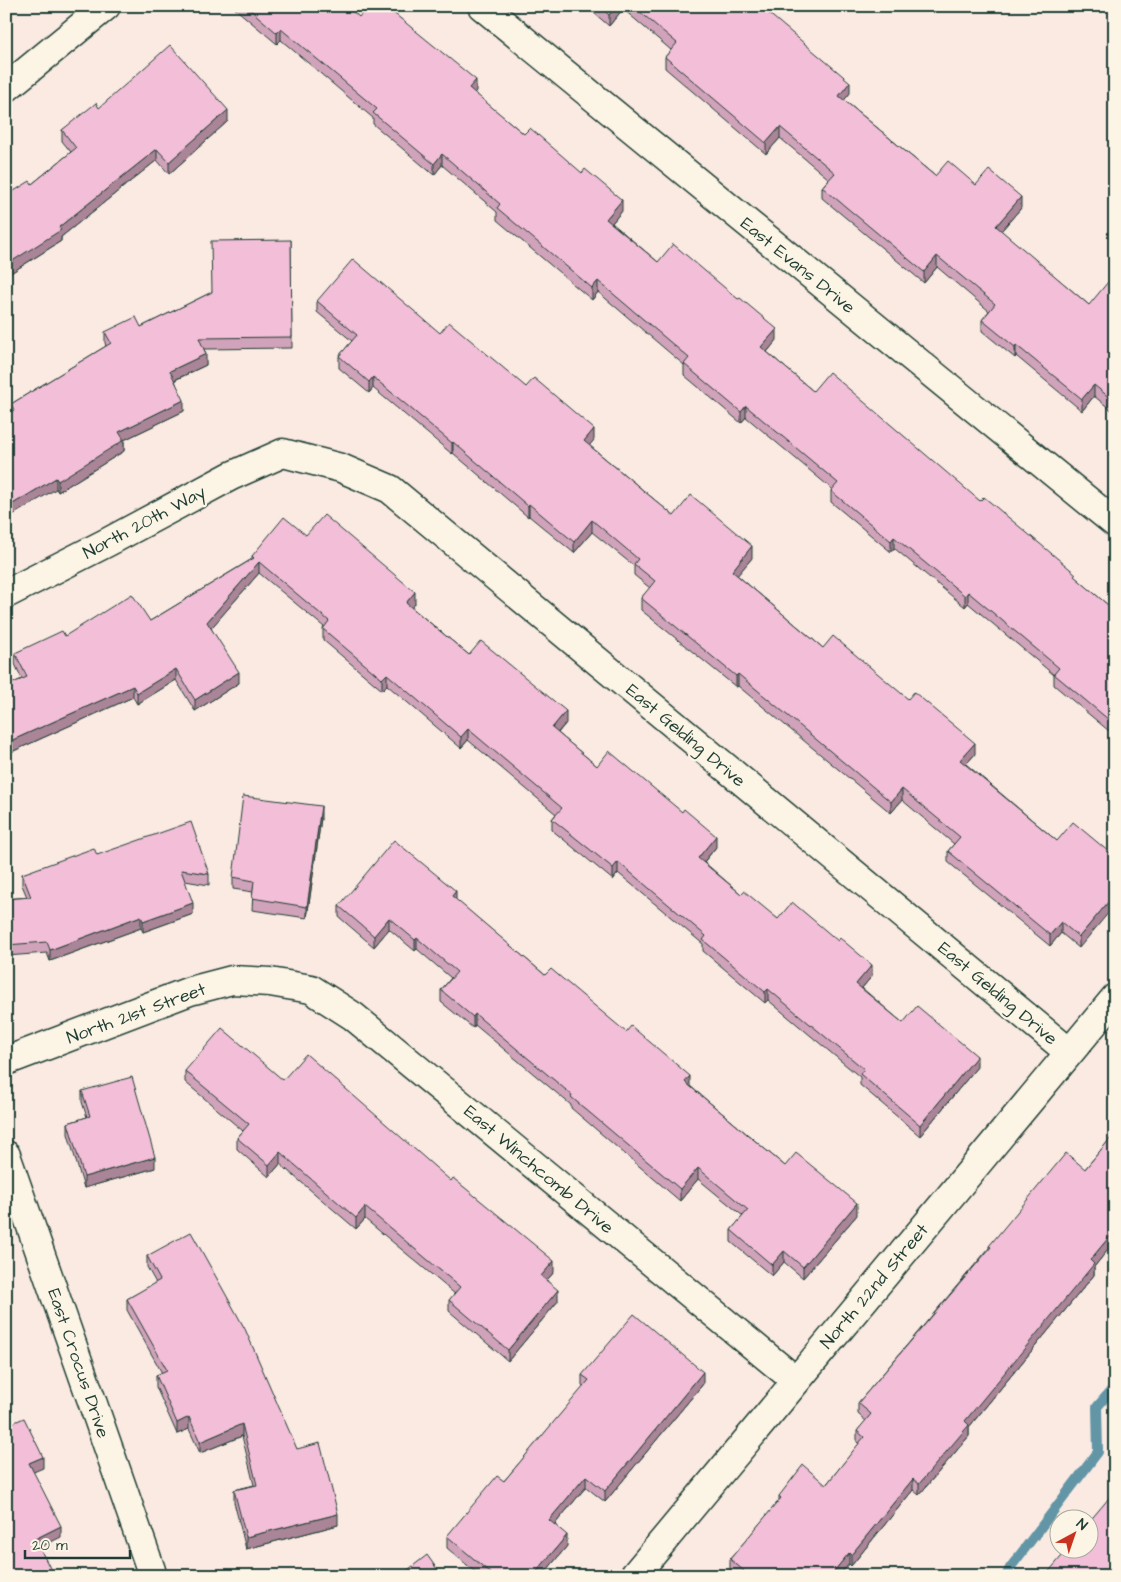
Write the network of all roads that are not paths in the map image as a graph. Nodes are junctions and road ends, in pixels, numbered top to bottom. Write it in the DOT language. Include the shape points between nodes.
graph roads {
  1 [pos="106,6"];
  2 [pos="482,6"];
  3 [pos="6,88"];
  4 [pos="283,453"];
  5 [pos="1115,523"];
  6 [pos="6,594"];
  7 [pos="270,982"];
  8 [pos="1115,998"];
  9 [pos="1069,1052"];
  10 [pos="6,1060"];
  11 [pos="6,1156"];
  12 [pos="795,1380"];
  13 [pos="151,1570"];
  14 [pos="634,1576"];
  1 -- 3 [label="street"];
  2 -- 5 [label="street, East Evans Drive"];
  4 -- 6 [label="street, North 20th Way" via="231,476"];
  4 -- 9 [label="street, East Gelding Drive" via="341,468 390,489"];
  7 -- 10 [label="street, North 21st Street" via="232,980 190,991"];
  7 -- 12 [label="street, East Winchcomb Drive" via="311,989 353,1016"];
  8 -- 9 [label="street, North 22nd Street"];
  9 -- 12 [label="street, North 22nd Street"];
  11 -- 13 [label="street, East Crocus Drive"];
  12 -- 14 [label="street, North 22nd Street"];
}
